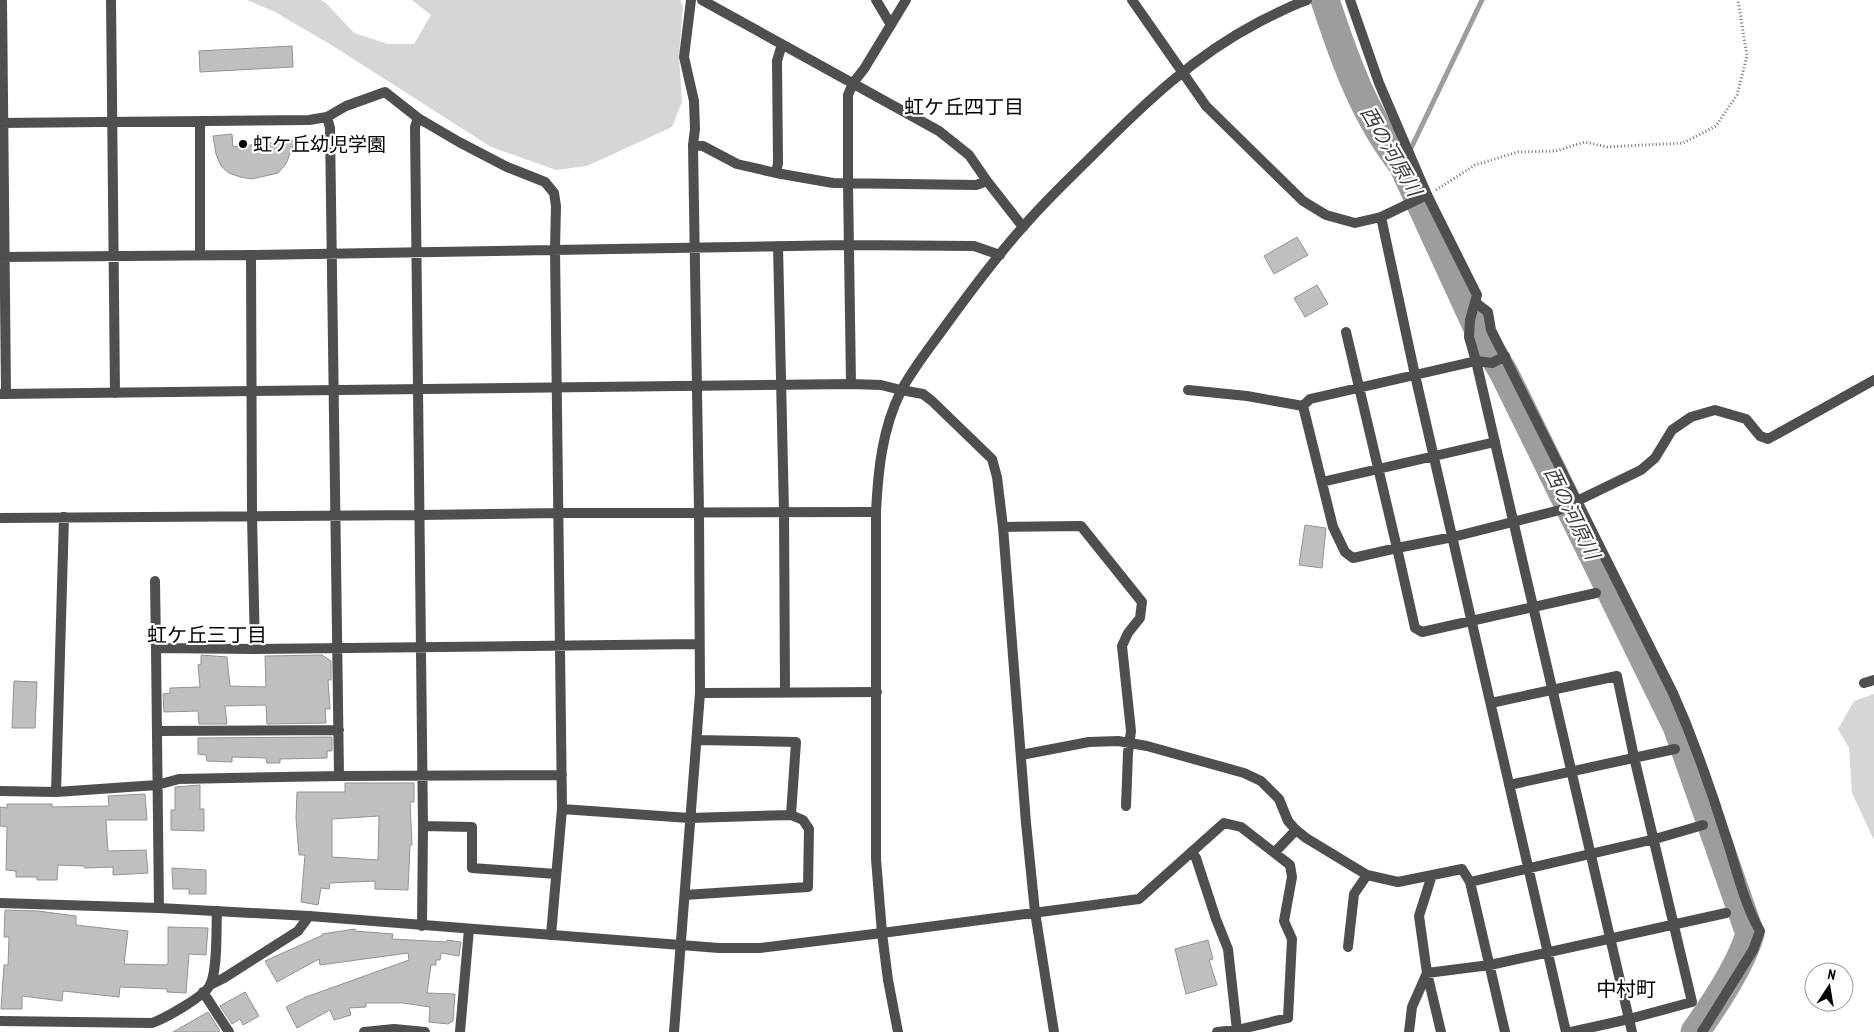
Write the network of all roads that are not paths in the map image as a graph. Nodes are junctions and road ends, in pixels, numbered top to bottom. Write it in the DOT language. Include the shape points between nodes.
graph roads {
  1 [pos="2,0"];
  2 [pos="111,0"];
  3 [pos="691,0"];
  4 [pos="702,0"];
  5 [pos="876,0"];
  6 [pos="906,0"];
  7 [pos="1132,0"];
  8 [pos="1307,0"];
  9 [pos="1350,0"];
  10 [pos="891,25"];
  11 [pos="782,44"];
  12 [pos="1181,72"];
  13 [pos="853,82"];
  14 [pos="327,117"];
  15 [pos="418,118"];
  16 [pos="200,122"];
  17 [pos="1,123"];
  18 [pos="113,123"];
  19 [pos="693,145"];
  20 [pos="776,174"];
  21 [pos="987,181"];
  22 [pos="848,184"];
  23 [pos="1427,195"];
  24 [pos="1381,218"];
  25 [pos="1023,226"];
  26 [pos="850,245"];
  27 [pos="778,246"];
  28 [pos="694,247"];
  29 [pos="555,249"];
  30 [pos="416,251"];
  31 [pos="333,253"];
  32 [pos="200,255"];
  33 [pos="250,255"];
  34 [pos="1000,255"];
  35 [pos="114,256"];
  36 [pos="2,257"];
  37 [pos="1475,305"];
  38 [pos="1346,332"];
  39 [pos="1499,359"];
  40 [pos="1476,360"];
  41 [pos="1415,375"];
  42 [pos="1874,380"];
  43 [pos="851,384"];
  44 [pos="780,385"];
  45 [pos="557,387"];
  46 [pos="696,387"];
  47 [pos="1360,388"];
  48 [pos="418,389"];
  49 [pos="901,390"];
  50 [pos="1188,390"];
  51 [pos="335,391"];
  52 [pos="115,392"];
  53 [pos="251,392"];
  54 [pos="3,394"];
  55 [pos="1303,406"];
  56 [pos="1495,442"];
  57 [pos="1434,455"];
  58 [pos="1379,468"];
  59 [pos="1322,482"];
  60 [pos="1577,500"];
  61 [pos="1560,510"];
  62 [pos="558,512"];
  63 [pos="699,512"];
  64 [pos="784,512"];
  65 [pos="876,512"];
  66 [pos="420,515"];
  67 [pos="252,516"];
  68 [pos="335,516"];
  69 [pos="64,517"];
  70 [pos="0,518"];
  71 [pos="1514,522"];
  72 [pos="1003,527"];
  73 [pos="1454,538"];
  74 [pos="1396,548"];
  75 [pos="155,580"];
  76 [pos="1596,593"];
  77 [pos="1533,606"];
  78 [pos="1472,621"];
  79 [pos="699,644"];
  80 [pos="420,646"];
  81 [pos="559,646"];
  82 [pos="156,648"];
  83 [pos="337,648"];
  84 [pos="255,649"];
  85 [pos="1553,690"];
  86 [pos="786,692"];
  87 [pos="877,692"];
  88 [pos="700,693"];
  89 [pos="1491,703"];
  90 [pos="339,730"];
  91 [pos="158,731"];
  92 [pos="696,740"];
  93 [pos="1130,742"];
  94 [pos="1675,749"];
  95 [pos="1021,755"];
  96 [pos="1634,757"];
  97 [pos="1572,772"];
  98 [pos="562,775"];
  99 [pos="339,776"];
  100 [pos="423,777"];
  101 [pos="157,784"];
  102 [pos="1509,785"];
  103 [pos="0,792"];
  104 [pos="56,792"];
  105 [pos="1126,806"];
  106 [pos="562,809"];
  107 [pos="791,815"];
  108 [pos="689,818"];
  109 [pos="1703,825"];
  110 [pos="423,826"];
  111 [pos="1296,830"];
  112 [pos="1655,839"];
  113 [pos="1191,852"];
  114 [pos="1275,852"];
  115 [pos="1591,853"];
  116 [pos="1529,868"];
  117 [pos="556,874"];
  118 [pos="1367,875"];
  119 [pos="1432,875"];
  120 [pos="1470,882"];
  121 [pos="685,895"];
  122 [pos="0,903"];
  123 [pos="159,908"];
  124 [pos="216,911"];
  125 [pos="1035,912"];
  126 [pos="1726,913"];
  127 [pos="309,916"];
  128 [pos="1674,924"];
  129 [pos="422,926"];
  130 [pos="469,929"];
  131 [pos="882,933"];
  132 [pos="551,935"];
  133 [pos="1611,938"];
  134 [pos="681,944"];
  135 [pos="1348,947"];
  136 [pos="1548,952"];
  137 [pos="1490,965"];
  138 [pos="1427,974"];
  139 [pos="207,988"];
  140 [pos="1629,1019"];
  141 [pos="0,1021"];
  142 [pos="1237,1030"];
  143 [pos="228,1032"];
  144 [pos="364,1032"];
  145 [pos="425,1032"];
  146 [pos="460,1032"];
  147 [pos="674,1032"];
  148 [pos="898,1032"];
  149 [pos="1054,1032"];
  150 [pos="1217,1032"];
  151 [pos="1409,1032"];
  152 [pos="1441,1032"];
  153 [pos="1505,1032"];
  154 [pos="1566,1032"];
  155 [pos="1571,1032"];
  156 [pos="1632,1032"];
  157 [pos="1702,1032"];
  1 -- 17 [label="street"];
  2 -- 18 [label="street"];
  3 -- 19 [label="street" via="684,57 694,101"];
  4 -- 11 [label="street"];
  5 -- 10 [label="street"];
  6 -- 10 [label="street"];
  7 -- 12 [label="street"];
  8 -- 12 [label="street" via="1235,35"];
  9 -- 23 [label="street" via="1379,83"];
  10 -- 13 [label="street"];
  11 -- 13 [label="street"];
  11 -- 20 [label="street" via="778,61"];
  12 -- 24 [label="street" via="1206,106 1303,200 1326,215 1354,222"];
  12 -- 25 [label="street" via="1135,113"];
  13 -- 21 [label="street" via="939,131 969,155"];
  13 -- 22 [label="street" via="848,95"];
  14 -- 15 [label="street" via="346,106 386,92"];
  14 -- 16 [label="street"];
  14 -- 31 [label="street" via="330,128"];
  15 -- 29 [label="street" via="507,167 545,182 554,193 556,206"];
  15 -- 30 [label="street" via="415,127"];
  16 -- 18 [label="street"];
  16 -- 32 [label="street"];
  17 -- 18 [label="street"];
  17 -- 36 [label="street"];
  18 -- 35 [label="street"];
  19 -- 20 [label="street" via="703,146 737,164"];
  19 -- 28 [label="street"];
  20 -- 22 [label="street"];
  21 -- 22 [label="street" via="976,185"];
  21 -- 25 [label="street"];
  22 -- 26 [label="street"];
  23 -- 24 [label="street"];
  23 -- 37 [label="street" via="1475,288"];
  24 -- 41 [label="street"];
  25 -- 34 [label="street"];
  26 -- 27 [label="street"];
  26 -- 34 [label="street" via="974,246"];
  26 -- 43 [label="street"];
  27 -- 28 [label="street"];
  27 -- 44 [label="street"];
  28 -- 29 [label="street"];
  28 -- 46 [label="street"];
  29 -- 30 [label="street"];
  29 -- 45 [label="street"];
  30 -- 31 [label="street"];
  30 -- 48 [label="street"];
  31 -- 33 [label="street"];
  31 -- 51 [label="street"];
  32 -- 33 [label="street"];
  32 -- 35 [label="street"];
  33 -- 53 [label="street"];
  34 -- 49 [label="street" via="964,299"];
  35 -- 36 [label="street"];
  35 -- 52 [label="street"];
  36 -- 54 [label="street"];
  37 -- 39 [label="street" via="1488,312"];
  37 -- 40 [label="street" via="1469,337"];
  38 -- 47 [label="street"];
  39 -- 40 [label="street"];
  39 -- 60 [label="street" via="1528,406"];
  40 -- 41 [label="street"];
  40 -- 56 [label="street"];
  41 -- 47 [label="street"];
  41 -- 57 [label="street"];
  42 -- 60 [label="street" via="1768,439 1760,436 1746,419 1715,410 1692,417 1672,430 1655,458 1641,470"];
  43 -- 44 [label="street"];
  43 -- 49 [label="street" via="881,385"];
  44 -- 46 [label="street"];
  44 -- 64 [label="street"];
  45 -- 46 [label="street"];
  45 -- 48 [label="street"];
  45 -- 62 [label="street"];
  46 -- 63 [label="street"];
  47 -- 55 [label="street" via="1310,399"];
  47 -- 58 [label="street"];
  48 -- 51 [label="street"];
  48 -- 66 [label="street"];
  49 -- 65 [label="street" via="889,420 879,467"];
  49 -- 72 [label="street" via="923,394 992,459"];
  50 -- 55 [label="street"];
  51 -- 53 [label="street"];
  51 -- 68 [label="street"];
  52 -- 53 [label="street"];
  52 -- 54 [label="street"];
  53 -- 67 [label="street"];
  55 -- 59 [label="street"];
  56 -- 57 [label="street"];
  56 -- 71 [label="street"];
  57 -- 58 [label="street"];
  57 -- 73 [label="street"];
  58 -- 59 [label="street"];
  58 -- 74 [label="street"];
  59 -- 74 [label="street" via="1333,527 1345,552 1353,558"];
  60 -- 157 [label="street" via="1680,708 1750,911 1760,931 1754,950"];
  61 -- 71 [label="street"];
  62 -- 63 [label="street"];
  62 -- 66 [label="street"];
  62 -- 81 [label="street"];
  63 -- 64 [label="street"];
  63 -- 79 [label="street"];
  64 -- 65 [label="street"];
  64 -- 86 [label="street"];
  65 -- 87 [label="street"];
  66 -- 68 [label="street"];
  66 -- 80 [label="street"];
  67 -- 68 [label="street"];
  67 -- 69 [label="street"];
  67 -- 84 [label="street"];
  68 -- 83 [label="street"];
  69 -- 70 [label="street"];
  69 -- 104 [label="street"];
  71 -- 73 [label="street"];
  71 -- 77 [label="street"];
  72 -- 93 [label="street" via="1081,526 1142,602 1140,618 1122,646"];
  72 -- 95 [label="street"];
  73 -- 74 [label="street"];
  73 -- 78 [label="street"];
  74 -- 78 [label="street" via="1415,628 1422,632"];
  75 -- 82 [label="street"];
  76 -- 77 [label="street"];
  77 -- 78 [label="street"];
  77 -- 85 [label="street"];
  78 -- 89 [label="street"];
  79 -- 81 [label="street"];
  79 -- 88 [label="street"];
  80 -- 81 [label="street"];
  80 -- 83 [label="street"];
  80 -- 100 [label="street"];
  81 -- 98 [label="street"];
  82 -- 84 [label="street"];
  82 -- 91 [label="street"];
  83 -- 84 [label="street"];
  83 -- 90 [label="street"];
  85 -- 89 [label="street"];
  85 -- 96 [label="street" via="1617,676"];
  85 -- 97 [label="street"];
  86 -- 87 [label="street"];
  86 -- 88 [label="street"];
  87 -- 131 [label="street" via="876,859"];
  88 -- 92 [label="street"];
  89 -- 102 [label="street"];
  90 -- 91 [label="street"];
  90 -- 99 [label="street"];
  91 -- 101 [label="street"];
  92 -- 107 [label="street" via="796,742"];
  92 -- 108 [label="street"];
  93 -- 95 [label="street" via="1089,742"];
  93 -- 105 [label="street"];
  93 -- 111 [label="street" via="1244,773 1261,782 1279,800 1288,821"];
  94 -- 96 [label="street"];
  95 -- 125 [label="street"];
  96 -- 97 [label="street"];
  96 -- 112 [label="street"];
  97 -- 102 [label="street"];
  97 -- 115 [label="street"];
  98 -- 100 [label="street"];
  98 -- 106 [label="street"];
  99 -- 100 [label="street"];
  99 -- 101 [label="street" via="179,779"];
  100 -- 110 [label="street"];
  101 -- 104 [label="street"];
  101 -- 123 [label="street"];
  102 -- 116 [label="street"];
  103 -- 104 [label="street"];
  106 -- 108 [label="street"];
  106 -- 117 [label="street"];
  107 -- 108 [label="street"];
  107 -- 121 [label="street" via="803,820 809,829 808,887"];
  108 -- 121 [label="street"];
  109 -- 112 [label="street"];
  110 -- 117 [label="street" via="472,828 472,868"];
  110 -- 129 [label="street"];
  111 -- 114 [label="street"];
  111 -- 118 [label="street"];
  112 -- 115 [label="street"];
  112 -- 128 [label="street"];
  113 -- 114 [label="street" via="1224,824 1241,827"];
  113 -- 125 [label="street" via="1139,899"];
  113 -- 142 [label="street" via="1196,858 1228,949"];
  114 -- 142 [label="street" via="1290,865 1292,877 1284,921 1292,939 1288,1018"];
  115 -- 116 [label="street"];
  115 -- 133 [label="street"];
  116 -- 120 [label="street"];
  116 -- 136 [label="street"];
  117 -- 132 [label="street"];
  118 -- 119 [label="street" via="1398,882"];
  118 -- 135 [label="street" via="1354,894"];
  119 -- 120 [label="street" via="1462,869"];
  119 -- 138 [label="street" via="1419,916"];
  120 -- 137 [label="street"];
  121 -- 134 [label="street"];
  122 -- 123 [label="street"];
  123 -- 124 [label="street"];
  124 -- 127 [label="street"];
  124 -- 139 [label="street" via="214,972"];
  125 -- 131 [label="street"];
  125 -- 149 [label="street"];
  126 -- 128 [label="street"];
  127 -- 129 [label="street"];
  127 -- 139 [label="street" via="298,931"];
  128 -- 133 [label="street"];
  128 -- 140 [label="street" via="1692,1002"];
  129 -- 130 [label="street"];
  130 -- 132 [label="street"];
  130 -- 146 [label="street"];
  131 -- 134 [label="street" via="760,948"];
  131 -- 148 [label="street"];
  132 -- 134 [label="street"];
  133 -- 136 [label="street"];
  133 -- 140 [label="street"];
  134 -- 147 [label="street"];
  136 -- 137 [label="street"];
  136 -- 154 [label="street"];
  137 -- 138 [label="street"];
  137 -- 153 [label="street"];
  138 -- 151 [label="street" via="1412,1007"];
  138 -- 152 [label="street"];
  139 -- 141 [label="street" via="165,1019 152,1023"];
  139 -- 143 [label="street"];
  140 -- 155 [label="street"];
  140 -- 156 [label="street"];
  142 -- 150 [label="street"];
  144 -- 145 [label="street" via="394,1029"];
}
